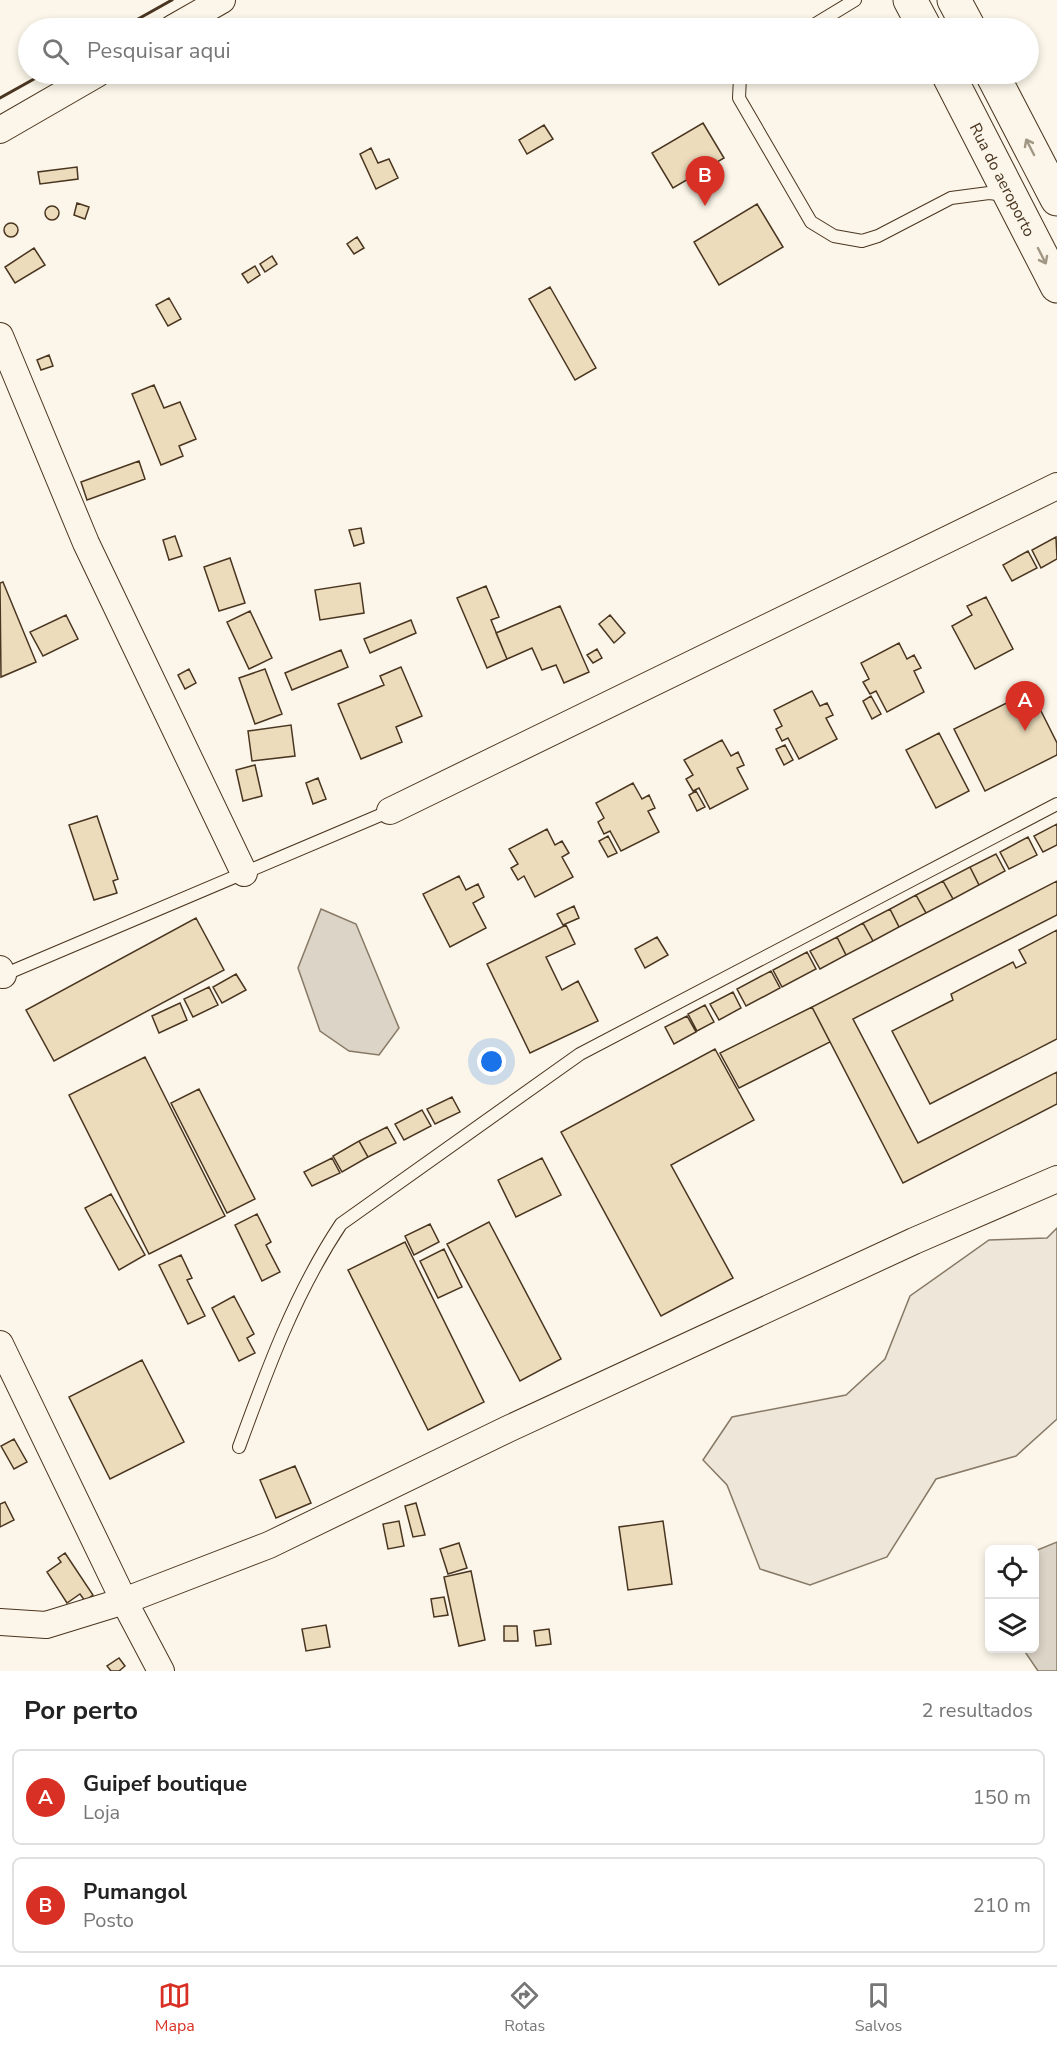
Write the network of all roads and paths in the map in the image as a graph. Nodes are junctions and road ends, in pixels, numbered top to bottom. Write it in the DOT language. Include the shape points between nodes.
graph roads {
  1 [pos="222,0"];
  2 [pos="855,0"];
  3 [pos="910,0"];
  4 [pos="954,0"];
  5 [pos="190,18"];
  6 [pos="825,18"];
  7 [pos="920,18"];
  8 [pos="964,18"];
  9 [pos="80,84"];
  10 [pos="740,84"];
  11 [pos="953,84"];
  12 [pos="997,84"];
  13 [pos="0,130"];
  14 [pos="1010,196"];
  15 [pos="1057,199"];
  16 [pos="1057,286"];
  17 [pos="0,336"];
  18 [pos="1057,486"];
  19 [pos="1057,804"];
  20 [pos="390,811"];
  21 [pos="244,873"];
  22 [pos="1,973"];
  23 [pos="1057,1179"];
  24 [pos="0,1344"];
  25 [pos="239,1447"];
  26 [pos="124,1601"];
  27 [pos="0,1622"];
  28 [pos="161,1671"];
  1 -- 5 [label="street"];
  2 -- 6 [label="lane"];
  3 -- 7 [label="main road"];
  4 -- 8 [label="main road"];
  9 -- 13 [label="street"];
  10 -- 14 [label="lane" via="739,98 811,222 834,236 862,241 878,236 951,198 989,193"];
  11 -- 14 [label="main road, Rua do aeroporto"];
  15 -- 12 [label="main road, one-way"];
  14 -- 16 [label="main road, Rua do aeroporto, one-way"];
  17 -- 21 [label="street" via="86,543"];
  18 -- 20 [label="street"];
  19 -- 25 [label="lane" via="580,1054 341,1224 314,1265 266,1371"];
  20 -- 21 [label="lane"];
  21 -- 22 [label="lane"];
  23 -- 26 [label="street" via="508,1429 269,1545"];
  24 -- 26 [label="street"];
  26 -- 27 [label="street" via="46,1625"];
  26 -- 28 [label="street"];
}
